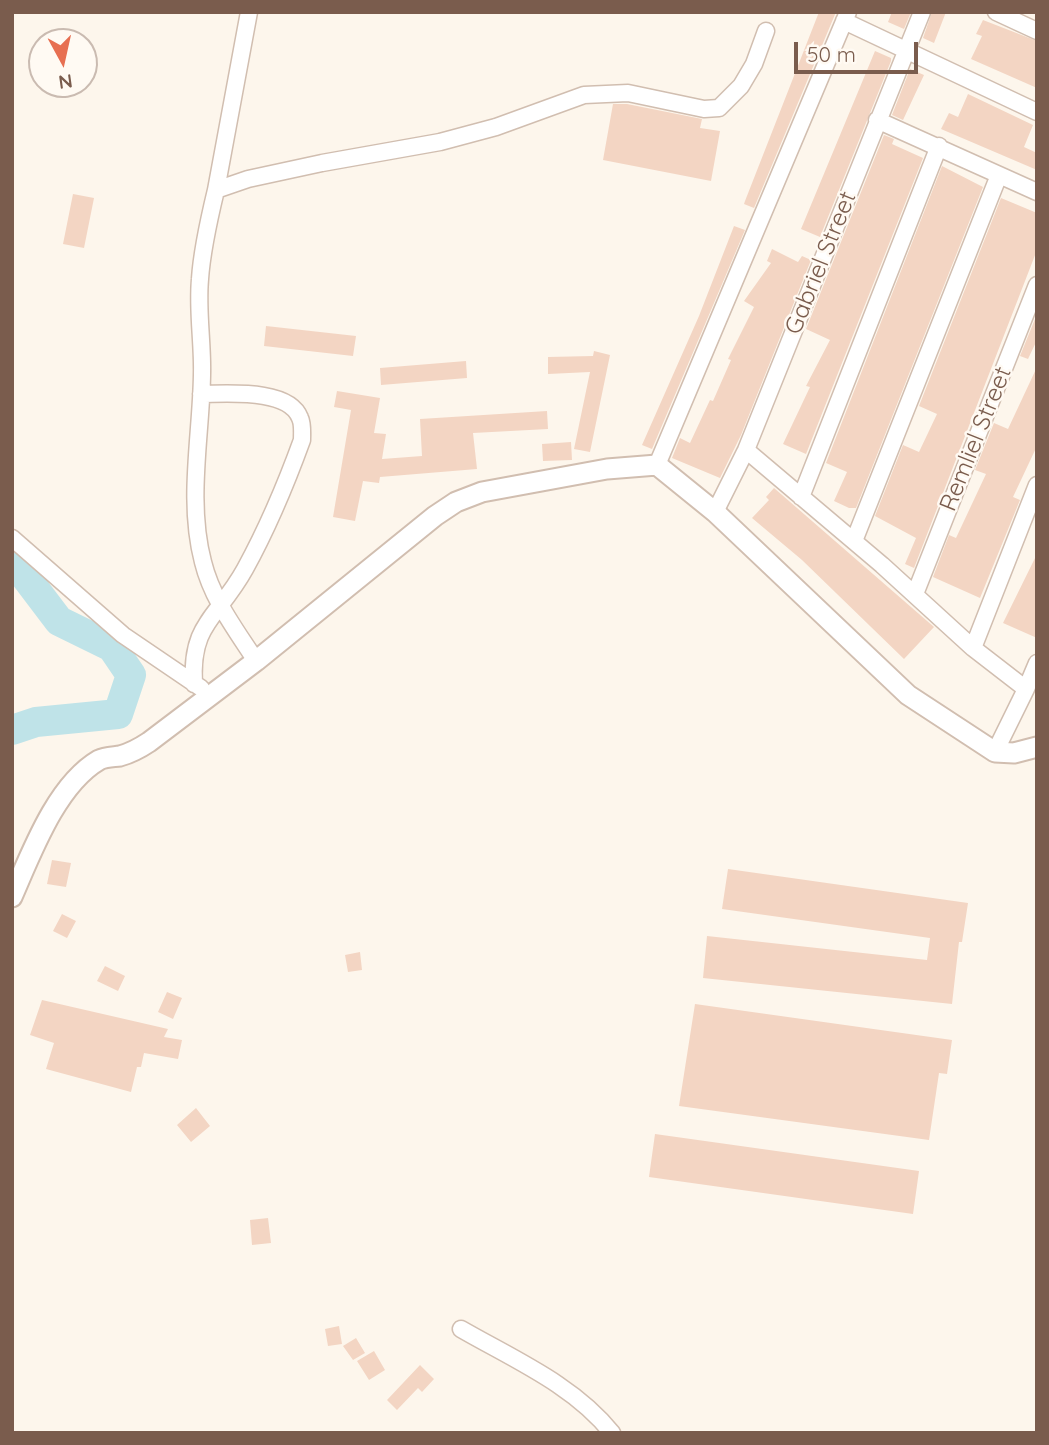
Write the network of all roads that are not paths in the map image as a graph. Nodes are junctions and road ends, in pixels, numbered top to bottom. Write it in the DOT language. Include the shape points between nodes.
graph roads {
  1 [pos="249,12"];
  2 [pos="922,12"];
  3 [pos="1000,13"];
  4 [pos="846,17"];
  5 [pos="766,31"];
  6 [pos="1037,32"];
  7 [pos="906,52"];
  8 [pos="1037,112"];
  9 [pos="877,120"];
  10 [pos="939,146"];
  11 [pos="999,175"];
  12 [pos="216,190"];
  13 [pos="1037,192"];
  14 [pos="1037,285"];
  15 [pos="201,394"];
  16 [pos="746,450"];
  17 [pos="657,465"];
  18 [pos="1037,485"];
  19 [pos="801,497"];
  20 [pos="715,512"];
  21 [pos="12,538"];
  22 [pos="854,541"];
  23 [pos="915,594"];
  24 [pos="220,606"];
  25 [pos="973,648"];
  26 [pos="256,661"];
  27 [pos="1037,663"];
  28 [pos="194,684"];
  29 [pos="1026,689"];
  30 [pos="212,694"];
  31 [pos="1037,747"];
  32 [pos="995,752"];
  33 [pos="12,897"];
  34 [pos="461,1329"];
  35 [pos="612,1433"];
  1 -- 12 [label="street"];
  2 -- 7 [label="street, Gabriel Street"];
  3 -- 6 [label="street"];
  4 -- 7 [label="street"];
  4 -- 17 [label="street"];
  5 -- 12 [label="street" via="741,86 719,108 628,93 584,95 440,142 248,178"];
  7 -- 8 [label="street"];
  7 -- 9 [label="street, Gabriel Street"];
  9 -- 10 [label="street"];
  9 -- 16 [label="street, Gabriel Street"];
  10 -- 11 [label="street"];
  10 -- 19 [label="street"];
  11 -- 13 [label="street"];
  11 -- 22 [label="street"];
  12 -- 15 [label="street" via="199,281"];
  14 -- 23 [label="street, Remliel Street"];
  15 -- 24 [label="street" via="195,476 199,541 207,578"];
  15 -- 24 [label="street" via="250,394 286,401 300,417 302,440 291,471 244,570"];
  16 -- 19 [label="street"];
  16 -- 20 [label="street, Gabriel Street"];
  17 -- 20 [label="street"];
  17 -- 26 [label="street" via="607,469 482,492 456,502"];
  18 -- 25 [label="street"];
  19 -- 22 [label="street"];
  20 -- 32 [label="street" via="908,695"];
  21 -- 28 [label="street" via="123,635"];
  22 -- 23 [label="street"];
  23 -- 25 [label="street"];
  24 -- 26 [label="street"];
  24 -- 28 [label="street" via="194,646"];
  25 -- 29 [label="street"];
  26 -- 30 [label="street"];
  27 -- 29 [label="street"];
  28 -- 30 [label="street"];
  29 -- 32 [label="street"];
  30 -- 33 [label="street" via="135,751 100,759 68,787"];
  31 -- 32 [label="street"];
  34 -- 35 [label="street" via="576,1397"];
}
